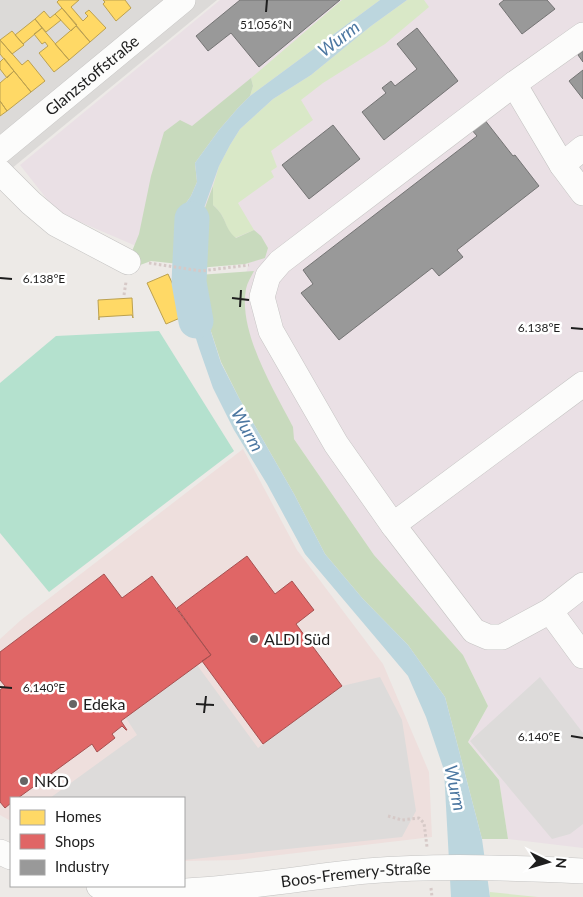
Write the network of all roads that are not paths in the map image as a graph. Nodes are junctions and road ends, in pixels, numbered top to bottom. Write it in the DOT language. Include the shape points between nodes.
graph roads {
  1 [pos="183,0"];
  2 [pos="583,35"];
  3 [pos="514,84"];
  4 [pos="583,148"];
  5 [pos="0,151"];
  6 [pos="562,164"];
  7 [pos="0,172"];
  8 [pos="583,193"];
  9 [pos="128,262"];
  10 [pos="583,384"];
  11 [pos="393,525"];
  12 [pos="583,585"];
  13 [pos="550,611"];
  14 [pos="583,656"];
  15 [pos="583,871"];
  16 [pos="103,887"];
  17 [pos="299,888"];
  18 [pos="254,891"];
  1 -- 5 [label="street, Glanzstoffstraße"];
  2 -- 3 [label="street"];
  3 -- 6 [label="street"];
  3 -- 11 [label="street" via="280,262 268,276 262,297 271,331 336,444"];
  4 -- 6 [label="street"];
  6 -- 8 [label="street"];
  7 -- 9 [label="street" via="56,224"];
  10 -- 11 [label="street"];
  11 -- 13 [label="street" via="474,631 488,637 502,637"];
  12 -- 13 [label="street"];
  13 -- 14 [label="street"];
  15 -- 17 [label="street, Boos-Fremery-Straße" via="497,867 367,871"];
  16 -- 18 [label="street, Boos-Fremery-Straße" via="158,892"];
  17 -- 18 [label="street, Boos-Fremery-Straße"];
}
